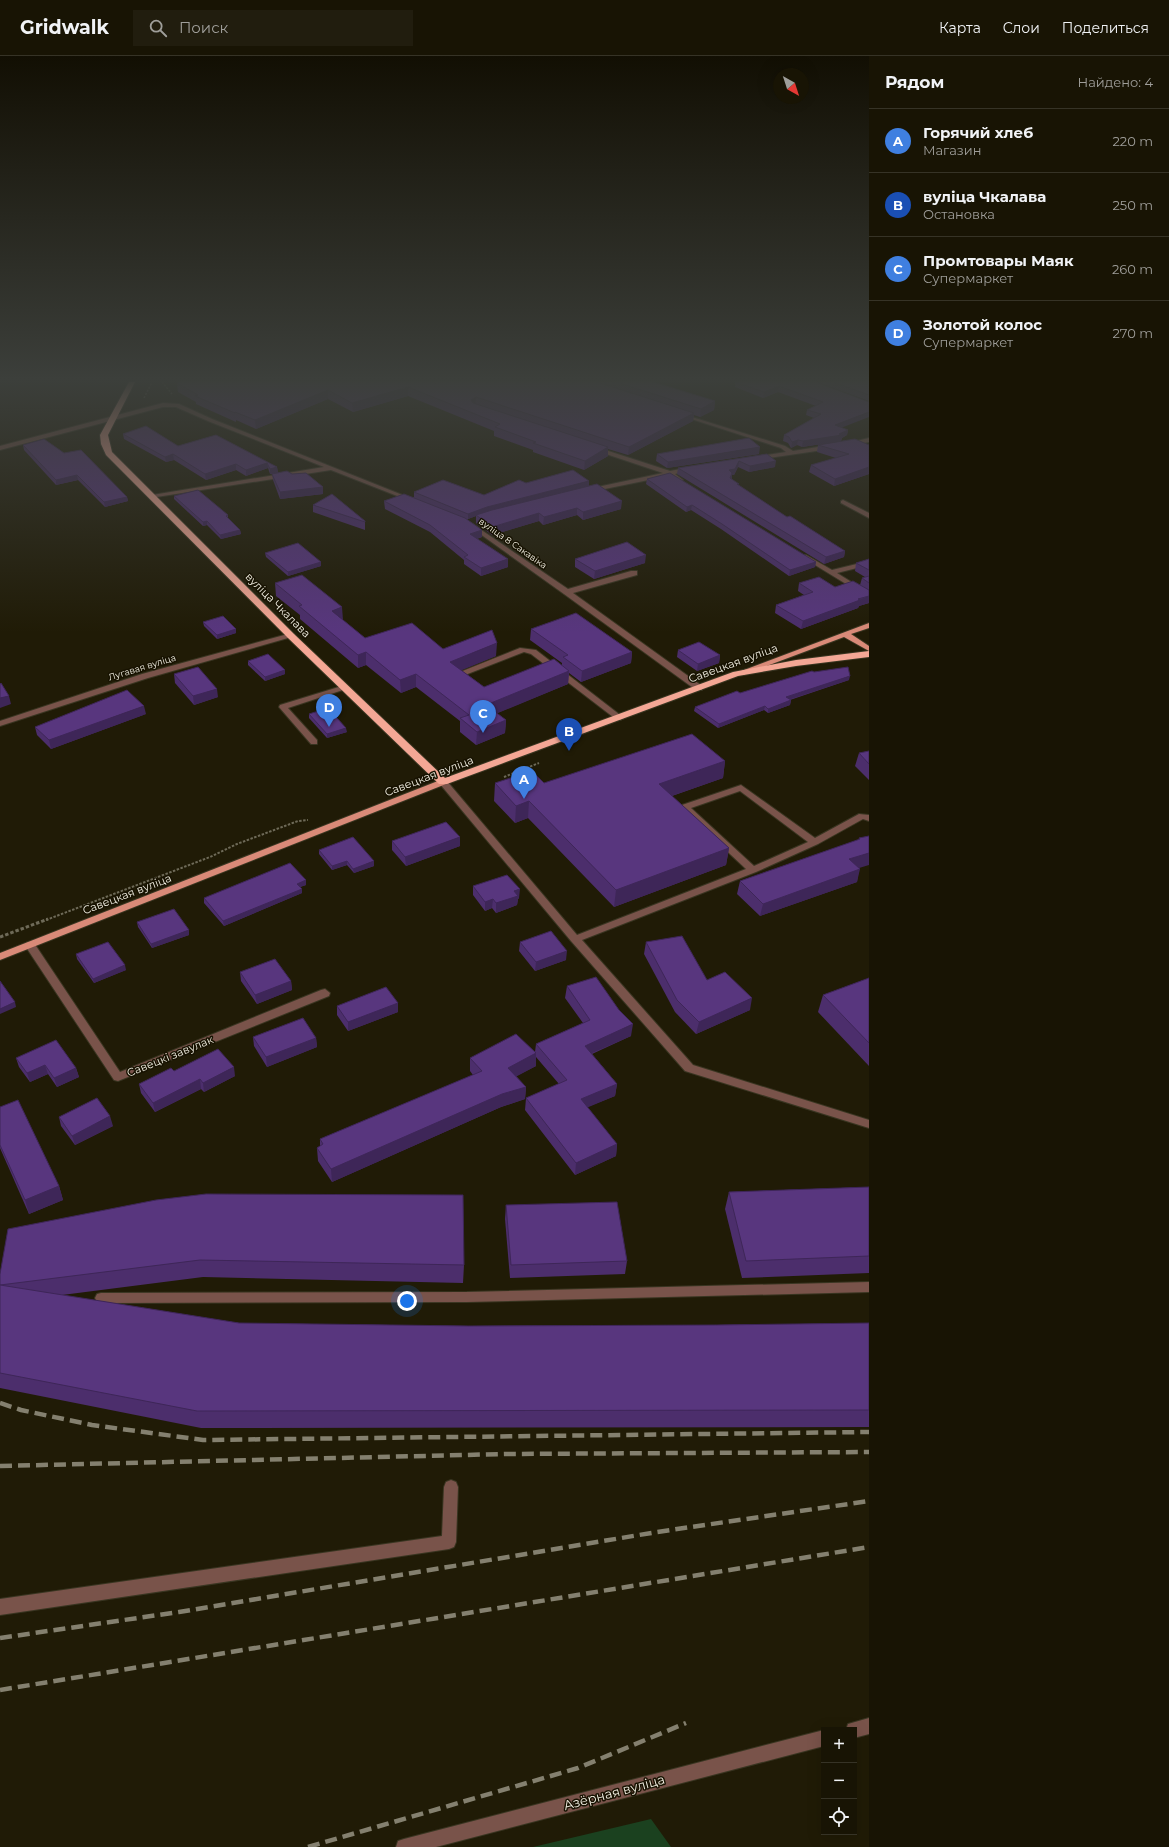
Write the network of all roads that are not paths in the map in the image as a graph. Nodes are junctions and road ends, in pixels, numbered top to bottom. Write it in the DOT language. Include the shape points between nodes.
graph roads {
  1 [pos="121,466"];
  2 [pos="326,466"];
  3 [pos="647,466"];
  4 [pos="332,468"];
  5 [pos="698,468"];
  6 [pos="667,472"];
  7 [pos="686,484"];
  8 [pos="586,491"];
  9 [pos="152,497"];
  10 [pos="843,502"];
  11 [pos="418,503"];
  12 [pos="869,516"];
  13 [pos="461,520"];
  14 [pos="798,553"];
  15 [pos="869,563"];
  16 [pos="634,573"];
  17 [pos="831,573"];
  18 [pos="567,592"];
  19 [pos="869,596"];
  20 [pos="869,625"];
  21 [pos="845,634"];
  22 [pos="291,636"];
  23 [pos="869,649"];
  24 [pos="869,654"];
  25 [pos="736,674"];
  26 [pos="475,686"];
  27 [pos="345,688"];
  28 [pos="699,688"];
  29 [pos="620,718"];
  30 [pos="0,724"];
  31 [pos="314,742"];
  32 [pos="444,782"];
  33 [pos="869,818"];
  34 [pos="815,842"];
  35 [pos="753,870"];
  36 [pos="575,938"];
  37 [pos="30,945"];
  38 [pos="0,957"];
  39 [pos="325,993"];
  40 [pos="869,1124"];
  41 [pos="869,1287"];
  42 [pos="101,1298"];
  43 [pos="451,1487"];
  44 [pos="0,1607"];
  45 [pos="869,1726"];
  46 [pos="857,1729"];
  47 [pos="821,1739"];
  48 [pos="404,1847"];
  1 -- 9 [label="highway, вуліца Чкалава"];
  2 -- 4 [label="street"];
  3 -- 6 [label="street"];
  4 -- 9 [label="street"];
  4 -- 11 [label="street"];
  5 -- 6 [label="street"];
  6 -- 7 [label="street"];
  6 -- 8 [label="street"];
  9 -- 22 [label="highway, вуліца Чкалава"];
  10 -- 12 [label="street"];
  13 -- 18 [label="street, вуліца 8 Сакавіка" via="472,522"];
  14 -- 17 [label="street"];
  15 -- 17 [label="street"];
  16 -- 18 [label="street"];
  17 -- 19 [label="street"];
  18 -- 28 [label="street, вуліца 8 Сакавіка"];
  20 -- 21 [label="main road, Савецкая вуліца"];
  21 -- 23 [label="main road"];
  21 -- 25 [label="main road, Савецкая вуліца"];
  22 -- 27 [label="highway, вуліца Чкалава"];
  22 -- 30 [label="street, Лугавая вуліца" via="145,676"];
  24 -- 25 [label="highway"];
  25 -- 28 [label="highway, Савецкая вуліца"];
  26 -- 29 [label="street" via="459,674 523,650 533,652 546,668"];
  27 -- 31 [label="street" via="283,707"];
  27 -- 32 [label="highway, вуліца Чкалава"];
  28 -- 29 [label="highway, Савецкая вуліца"];
  29 -- 32 [label="highway, Савецкая вуліца"];
  32 -- 36 [label="street, вуліца Чкалава"];
  32 -- 37 [label="main road, Савецкая вуліца"];
  33 -- 34 [label="street" via="862,816"];
  34 -- 35 [label="street"];
  34 -- 35 [label="street" via="741,788 685,807"];
  35 -- 36 [label="street"];
  36 -- 40 [label="street, вуліца Чкалава" via="690,1068"];
  37 -- 38 [label="main road, Савецкая вуліца"];
  37 -- 39 [label="street, Савецкі завулак" via="118,1077"];
  41 -- 42 [label="street" via="467,1297"];
  43 -- 44 [label="street" via="449,1542"];
  45 -- 46 [label="street"];
  47 -- 48 [label="street, Азёрная вуліца"];
}
